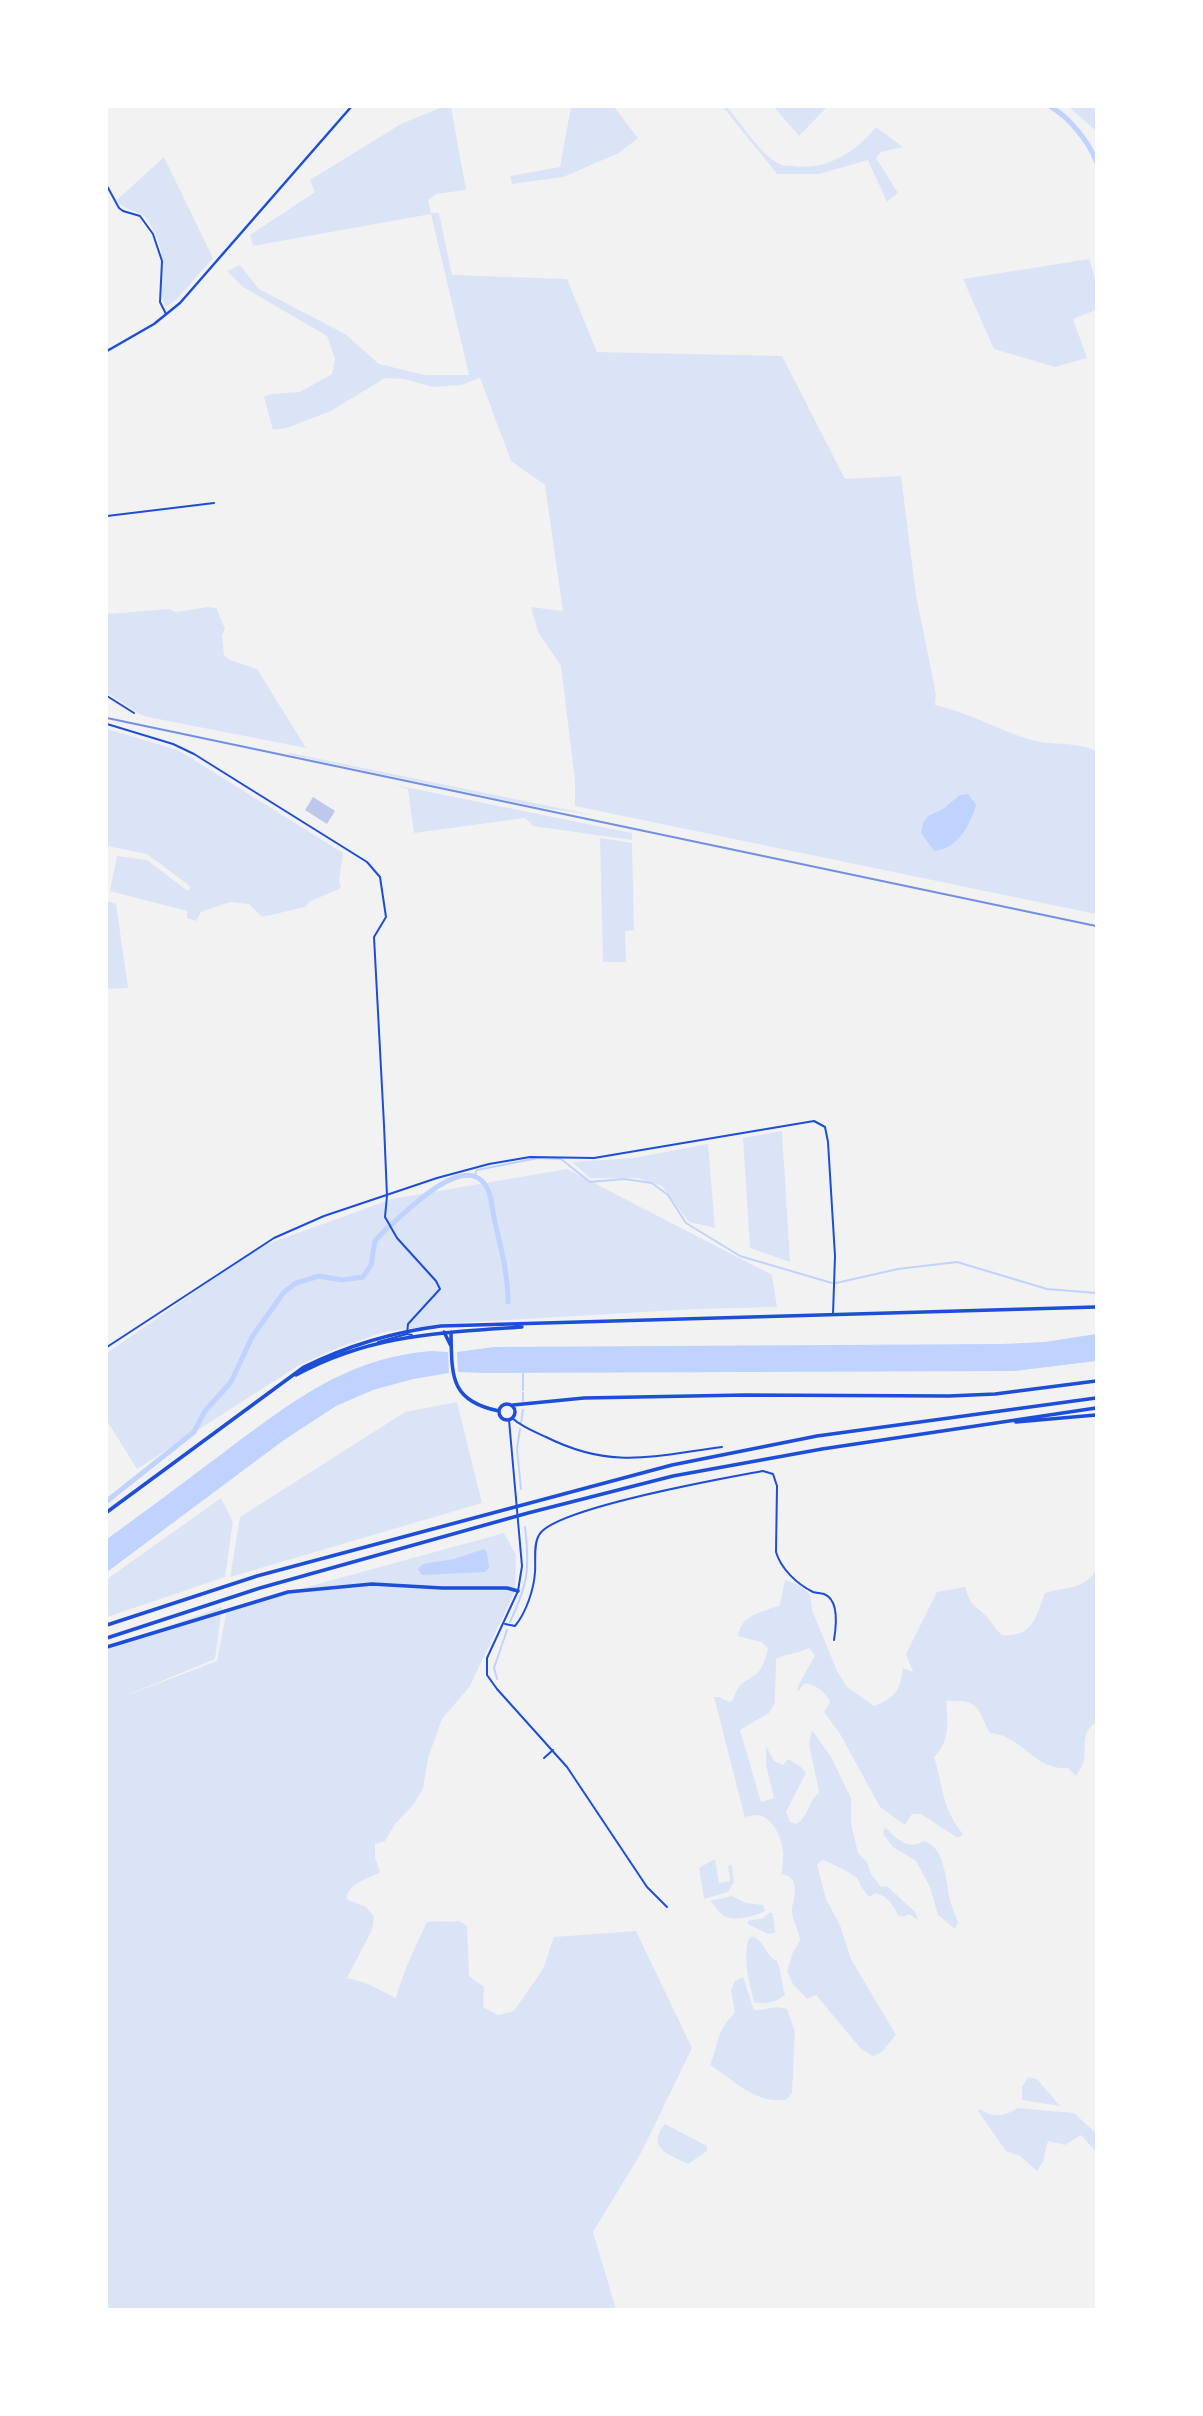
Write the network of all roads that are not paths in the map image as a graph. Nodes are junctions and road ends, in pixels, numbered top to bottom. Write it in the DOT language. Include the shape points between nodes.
graph roads {
  1 [pos="352,107"];
  2 [pos="107,186"];
  3 [pos="167,315"];
  4 [pos="107,351"];
  5 [pos="214,503"];
  6 [pos="107,516"];
  7 [pos="107,696"];
  8 [pos="134,713"];
  9 [pos="107,724"];
  10 [pos="387,1196"];
  11 [pos="1096,1307"];
  12 [pos="833,1316"];
  13 [pos="558,1324"];
  14 [pos="480,1325"];
  15 [pos="441,1326"];
  16 [pos="450,1331"];
  17 [pos="443,1332"];
  18 [pos="409,1333"];
  19 [pos="107,1347"];
  20 [pos="452,1349"];
  21 [pos="1096,1381"];
  22 [pos="276,1386"];
  23 [pos="1096,1398"];
  24 [pos="513,1405"];
  25 [pos="522,1405"];
  26 [pos="1096,1408"];
  27 [pos="516,1410"];
  28 [pos="499,1411"];
  29 [pos="1096,1415"];
  30 [pos="510,1419"];
  31 [pos="986,1424"];
  32 [pos="722,1447"];
  33 [pos="107,1511"];
  34 [pos="518,1591"];
  35 [pos="504,1623"];
  36 [pos="107,1625"];
  37 [pos="107,1638"];
  38 [pos="834,1640"];
  39 [pos="107,1647"];
  40 [pos="554,1750"];
  41 [pos="544,1758"];
  42 [pos="667,1907"];
  1 -- 3 [label="main road"];
  2 -- 3 [label="street" via="119,208 140,216 153,234 162,261 160,302"];
  3 -- 4 [label="main road"];
  5 -- 6 [label="street"];
  7 -- 8 [label="street"];
  9 -- 10 [label="street" via="187,751 377,872 387,912 374,937"];
  10 -- 12 [label="street" via="458,1171 516,1159 594,1158 819,1122 828,1142 835,1256"];
  10 -- 18 [label="street" via="385,1217 390,1229 440,1289 408,1324"];
  10 -- 19 [label="street" via="274,1238"];
  11 -- 12 [label="main road"];
  12 -- 13 [label="main road"];
  13 -- 14 [label="main road"];
  13 -- 16 [label="main road"];
  14 -- 15 [label="main road"];
  14 -- 16 [label="main road"];
  15 -- 16 [label="main road"];
  15 -- 18 [label="main road"];
  16 -- 17 [label="main road"];
  16 -- 20 [label="main road"];
  17 -- 18 [label="main road"];
  17 -- 20 [label="main road"];
  18 -- 22 [label="main road" via="337,1356"];
  18 -- 22 [label="main road" via="333,1353"];
  20 -- 28 [label="main road" via="457,1389 483,1407"];
  21 -- 25 [label="main road" via="949,1396 584,1398"];
  22 -- 33 [label="main road"];
  23 -- 36 [label="main road" via="817,1436 672,1465 257,1576"];
  24 -- 25 [label="main road"];
  24 -- 27 [label="main road"];
  24 -- 28 [label="main road" via="505,1403"];
  25 -- 27 [label="main road"];
  26 -- 31 [label="main road"];
  27 -- 30 [label="main road"];
  28 -- 30 [label="main road" via="502,1418"];
  29 -- 31 [label="main road"];
  30 -- 32 [label="street" via="571,1449 608,1458"];
  30 -- 34 [label="street" via="522,1551"];
  31 -- 37 [label="main road" via="719,1466 616,1489 260,1588"];
  34 -- 35 [label="street"];
  34 -- 39 [label="main road" via="372,1584 323,1587 265,1598"];
  35 -- 38 [label="street" via="515,1626 522,1615 534,1579 537,1538 547,1526 601,1507 763,1471 773,1474 777,1486 778,1561 811,1591 830,1598 836,1619"];
  35 -- 40 [label="street" via="488,1658 487,1675"];
  40 -- 41 [label="street"];
  40 -- 42 [label="street" via="647,1887"];
}
